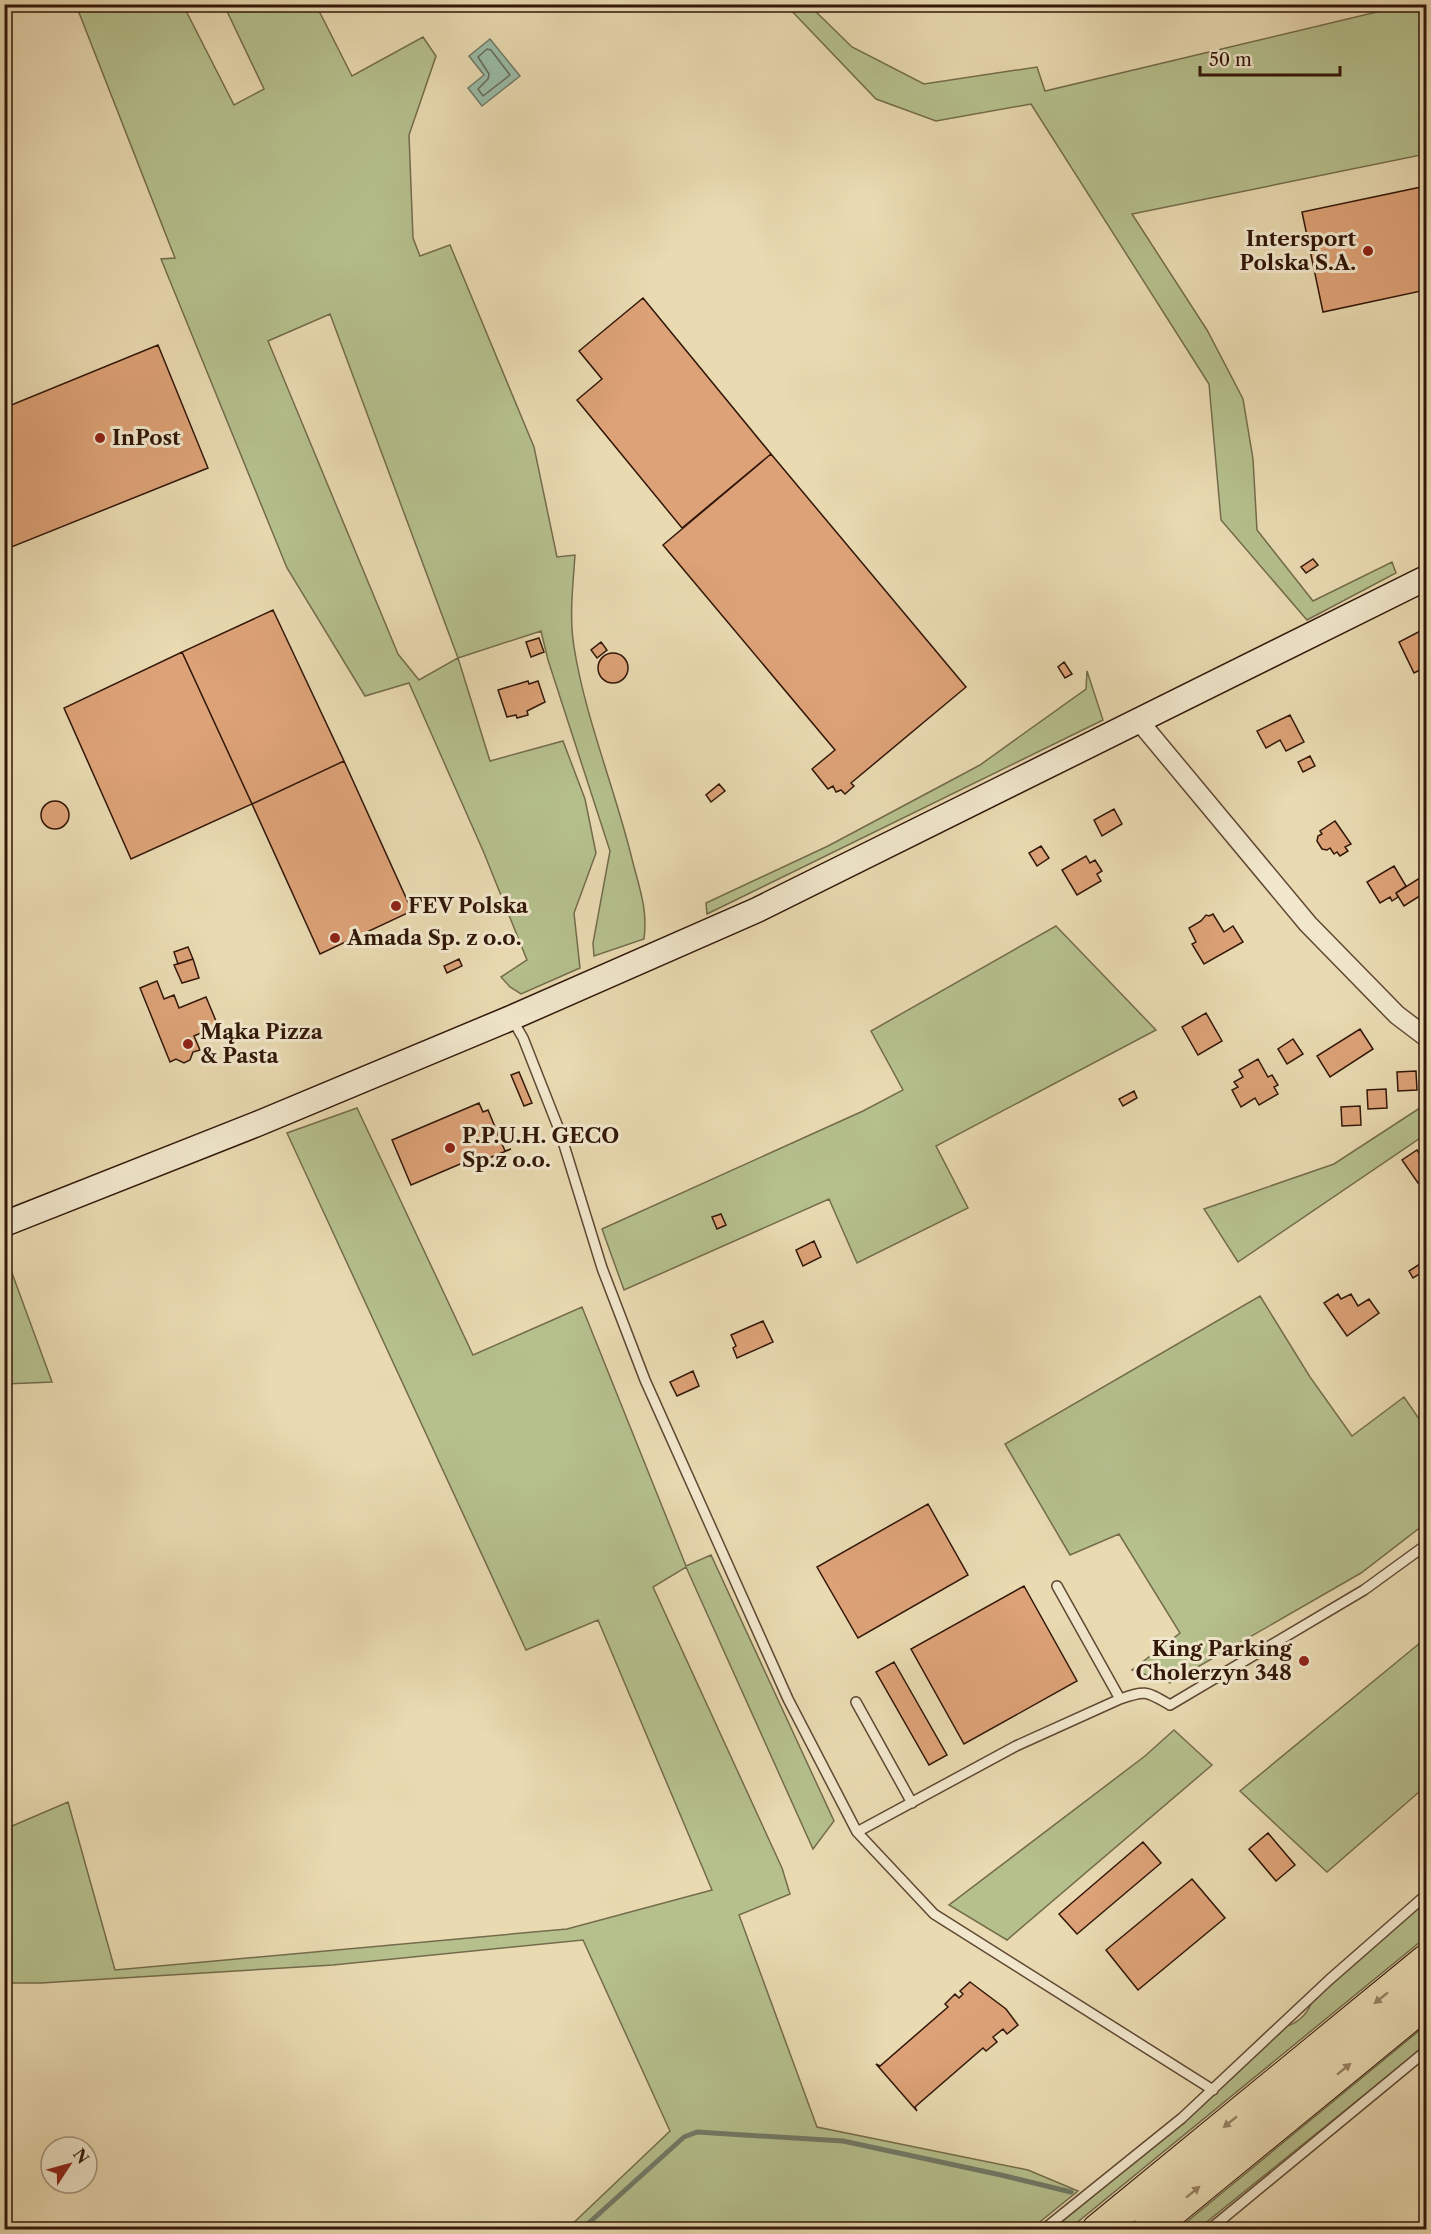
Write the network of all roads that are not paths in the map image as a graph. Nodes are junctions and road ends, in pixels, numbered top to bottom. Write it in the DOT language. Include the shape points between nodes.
graph roads {
  1 [pos="1426,579"];
  2 [pos="1139,721"];
  3 [pos="511,1018"];
  4 [pos="1426,1037"];
  5 [pos="4,1224"];
  6 [pos="1426,1545"];
  7 [pos="1057,1586"];
  8 [pos="1120,1699"];
  9 [pos="856,1702"];
  10 [pos="912,1803"];
  11 [pos="857,1833"];
  12 [pos="1426,1895"];
  13 [pos="1426,1961"];
  14 [pos="1426,2002"];
  15 [pos="1426,2052"];
  16 [pos="1213,2090"];
  17 [pos="1043,2229"];
  18 [pos="1098,2229"];
  19 [pos="1148,2229"];
  20 [pos="1209,2229"];
  1 -- 2 [label="main road"];
  2 -- 3 [label="main road" via="757,909"];
  2 -- 4 [label="street" via="1308,924 1397,1015"];
  3 -- 5 [label="main road"];
  3 -- 11 [label="lane" via="523,1038 560,1132 602,1268 645,1380 788,1699"];
  6 -- 8 [label="lane" via="1364,1590 1170,1705 1142,1692"];
  7 -- 8 [label="lane"];
  8 -- 10 [label="lane" via="1016,1746"];
  9 -- 10 [label="lane"];
  10 -- 11 [label="lane"];
  11 -- 16 [label="lane" via="934,1914"];
  12 -- 16 [label="lane"];
  13 -- 18 [label="highway, one-way"];
  19 -- 14 [label="highway, one-way"];
  15 -- 20 [label="lane"];
  16 -- 17 [label="lane"];
}
